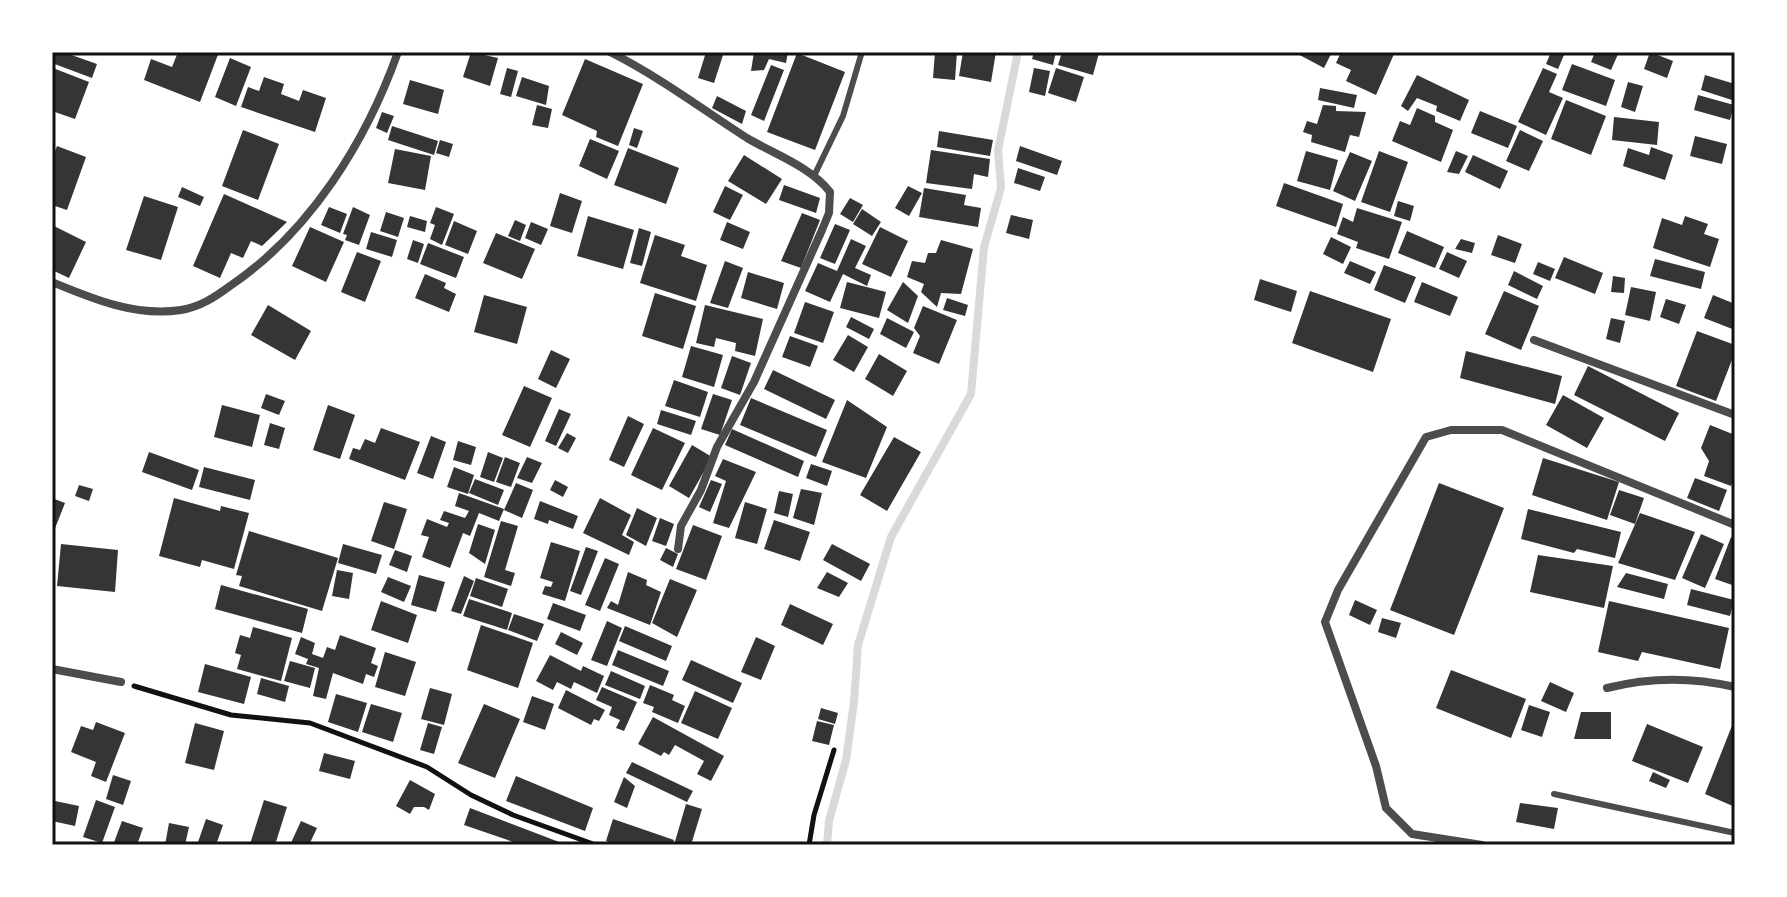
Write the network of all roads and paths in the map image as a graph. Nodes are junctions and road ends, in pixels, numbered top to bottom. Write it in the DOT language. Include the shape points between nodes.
graph roads {
  1 [pos="398,52"];
  2 [pos="610,52"];
  3 [pos="861,55"];
  4 [pos="814,176"];
  5 [pos="52,282"];
  6 [pos="1534,340"];
  7 [pos="1735,415"];
  8 [pos="1735,525"];
  9 [pos="678,549"];
  10 [pos="52,669"];
  11 [pos="121,682"];
  12 [pos="1735,687"];
  13 [pos="1607,688"];
  14 [pos="834,750"];
  15 [pos="1554,794"];
  16 [pos="1735,833"];
  17 [pos="596,845"];
  18 [pos="809,845"];
  19 [pos="1482,845"];
  1 -- 5 [label="street" via="378,104 302,220 241,279 206,303 148,312 105,303"];
  2 -- 4 [label="street"];
  3 -- 4 [label="lane" via="843,116"];
  4 -- 9 [label="street" via="830,192 829,213 754,382 681,526"];
  6 -- 7 [label="street"];
  8 -- 19 [label="street" via="1502,430 1451,430 1426,437 1325,622 1386,808 1412,834"];
  10 -- 11 [label="street"];
  11 -- 17 [label="path" via="231,715 310,723 427,767 513,815"];
  12 -- 13 [label="street" via="1662,678"];
  14 -- 18 [label="path"];
  15 -- 16 [label="lane"];
}
